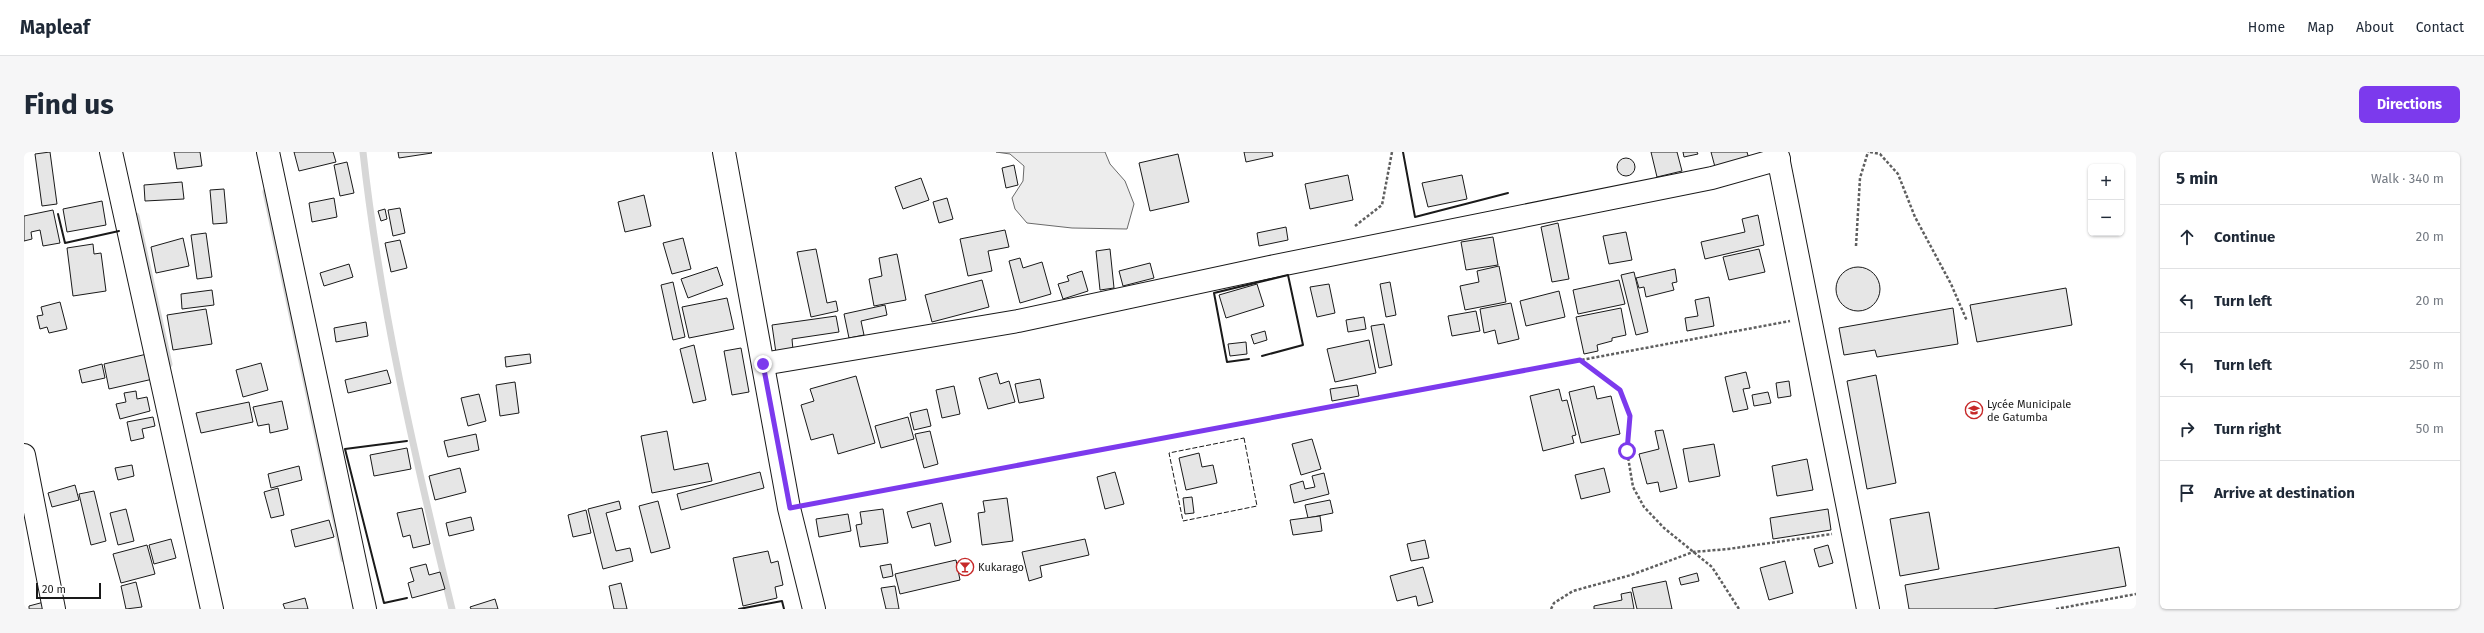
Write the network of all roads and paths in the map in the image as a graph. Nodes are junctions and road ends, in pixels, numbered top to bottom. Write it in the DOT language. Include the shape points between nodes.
graph roads {
  1 [pos="110,152"];
  2 [pos="268,152"];
  3 [pos="724,152"];
  4 [pos="1392,152"];
  5 [pos="1869,152"];
  6 [pos="1778,156"];
  7 [pos="1353,228"];
  8 [pos="1856,246"];
  9 [pos="1809,318"];
  10 [pos="1967,321"];
  11 [pos="1580,360"];
  12 [pos="763,364"];
  13 [pos="24,455"];
  14 [pos="790,508"];
  15 [pos="1852,530"];
  16 [pos="1693,552"];
  17 [pos="2136,594"];
  18 [pos="54,609"];
  19 [pos="212,609"];
  20 [pos="365,609"];
  21 [pos="814,609"];
  22 [pos="1550,609"];
  23 [pos="1739,609"];
  24 [pos="1868,609"];
  25 [pos="2056,609"];
  1 -- 19 [label="street"];
  2 -- 20 [label="street"];
  3 -- 12 [label="street"];
  4 -- 7 [label="path" via="1382,205"];
  5 -- 8 [label="path" via="1860,178"];
  5 -- 10 [label="path" via="1880,154 1898,174 1915,218 1945,270"];
  6 -- 9 [label="street"];
  6 -- 12 [label="street" via="1712,178 1270,267 1018,321"];
  9 -- 11 [label="path"];
  9 -- 15 [label="street"];
  11 -- 14 [label="path"];
  11 -- 16 [label="path" via="1620,390 1630,416 1627,451 1634,487 1644,507"];
  12 -- 14 [label="street"];
  13 -- 18 [label="street"];
  14 -- 21 [label="street"];
  15 -- 16 [label="path" via="1813,538"];
  15 -- 24 [label="street"];
  16 -- 22 [label="path" via="1631,575 1573,591 1554,603"];
  16 -- 23 [label="path" via="1712,567"];
  17 -- 25 [label="path"];
}
